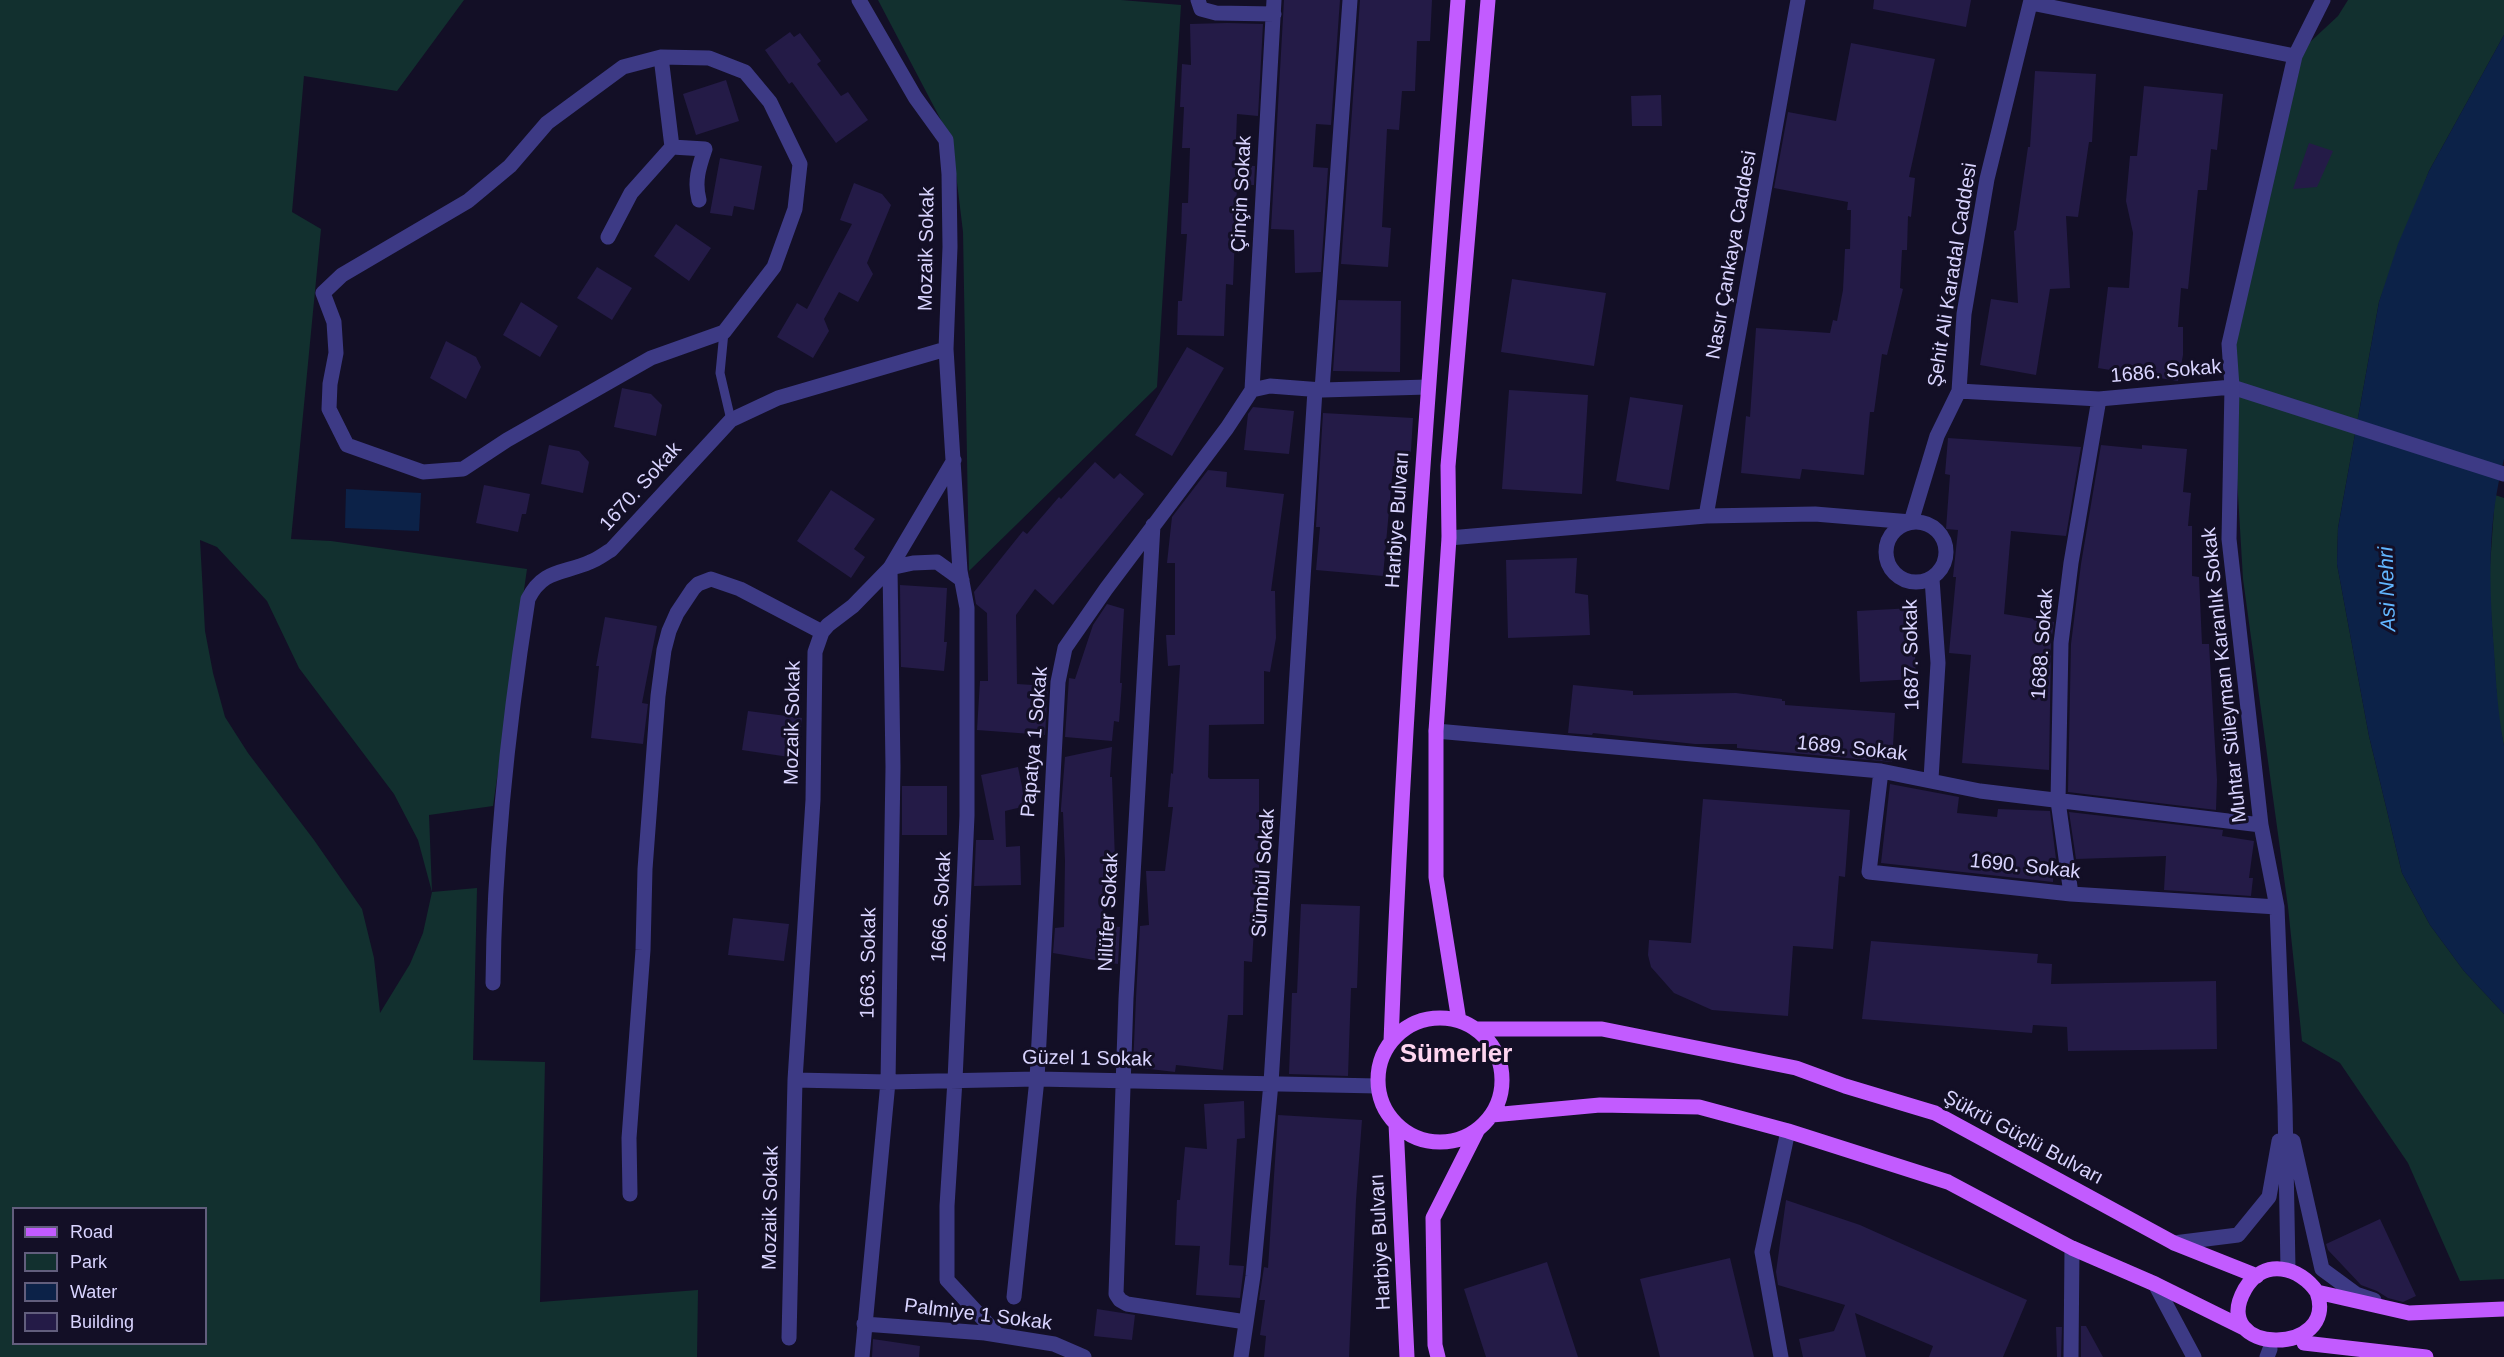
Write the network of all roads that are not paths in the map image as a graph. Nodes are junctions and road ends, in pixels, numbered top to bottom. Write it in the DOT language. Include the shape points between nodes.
graph roads {
  1 [pos="859,0"];
  2 [pos="1198,0"];
  3 [pos="1350,0"];
  4 [pos="1458,0"];
  5 [pos="1488,0"];
  6 [pos="1798,0"];
  7 [pos="2324,0"];
  8 [pos="2031,1"];
  9 [pos="1274,7"];
  10 [pos="2295,56"];
  11 [pos="662,57"];
  12 [pos="672,147"];
  13 [pos="699,200"];
  14 [pos="608,237"];
  15 [pos="724,332"];
  16 [pos="946,349"];
  17 [pos="1428,387"];
  18 [pos="2232,387"];
  19 [pos="1252,390"];
  20 [pos="1319,390"];
  21 [pos="1959,391"];
  22 [pos="2099,399"];
  23 [pos="731,420"];
  24 [pos="954,460"];
  25 [pos="2504,474"];
  26 [pos="1706,516"];
  27 [pos="1911,522"];
  28 [pos="1153,525"];
  29 [pos="1449,538"];
  30 [pos="890,568"];
  31 [pos="1932,579"];
  32 [pos="962,580"];
  33 [pos="822,632"];
  34 [pos="1436,731"];
  35 [pos="1881,771"];
  36 [pos="1931,779"];
  37 [pos="2058,801"];
  38 [pos="2261,825"];
  39 [pos="2071,894"];
  40 [pos="2277,907"];
  41 [pos="493,983"];
  42 [pos="1459,1021"];
  43 [pos="1476,1029"];
  44 [pos="1391,1042"];
  45 [pos="1037,1079"];
  46 [pos="795,1080"];
  47 [pos="955,1080"];
  48 [pos="1122,1081"];
  49 [pos="888,1082"];
  50 [pos="1271,1083"];
  51 [pos="1378,1086"];
  52 [pos="2285,1106"];
  53 [pos="1492,1115"];
  54 [pos="1396,1124"];
  55 [pos="1478,1129"];
  56 [pos="1788,1131"];
  57 [pos="630,1194"];
  58 [pos="2174,1243"];
  59 [pos="2072,1248"];
  60 [pos="2288,1269"];
  61 [pos="2257,1276"];
  62 [pos="2155,1284"];
  63 [pos="2317,1292"];
  64 [pos="1014,1297"];
  65 [pos="2504,1310"];
  66 [pos="2409,1313"];
  67 [pos="1246,1322"];
  68 [pos="864,1324"];
  69 [pos="2244,1328"];
  70 [pos="998,1335"];
  71 [pos="789,1338"];
  72 [pos="2304,1342"];
  73 [pos="2268,1353"];
  74 [pos="862,1357"];
  75 [pos="1084,1357"];
  76 [pos="1241,1357"];
  77 [pos="1407,1357"];
  78 [pos="1438,1357"];
  79 [pos="1781,1357"];
  80 [pos="2071,1357"];
  81 [pos="2194,1357"];
  82 [pos="2426,1357"];
  1 -- 16 [label="street, Mozaik Sokak" via="915,97 946,140 950,247"];
  2 -- 9 [label="street" via="1201,9 1216,13"];
  3 -- 20 [label="street, Sümbül Sokak"];
  4 -- 17 [label="main road, Harbiye Bulvarı"];
  5 -- 29 [label="main road" via="1448,466"];
  6 -- 26 [label="street, Nasır Çankaya Caddesi"];
  7 -- 10 [label="street, Muhtar Süleyman Karanlık Sokak"];
  8 -- 10 [label="street"];
  8 -- 21 [label="street, Şehit Ali Karadal Caddesi" via="1987,179 1964,314"];
  9 -- 19 [label="street, Çinçin Sokak"];
  10 -- 18 [label="street, Muhtar Süleyman Karanlık Sokak" via="2229,344"];
  11 -- 12 [label="street"];
  11 -- 15 [label="street" via="709,58 745,72 770,102 800,164 795,209 774,267"];
  11 -- 15 [label="street" via="623,67 547,123 510,166 468,201 342,274 323,293 334,322 336,353 329,409 347,445 423,472 463,469 651,358"];
  12 -- 13 [label="street" via="705,149 696,177"];
  12 -- 14 [label="street" via="631,193"];
  15 -- 23 [label="lane" via="720,373"];
  16 -- 23 [label="street, 1670. Sokak" via="778,398"];
  16 -- 24 [label="street, Mozaik Sokak"];
  17 -- 20 [label="street"];
  17 -- 44 [label="main road, Harbiye Bulvarı" via="1400,818"];
  18 -- 22 [label="street, 1686. Sokak"];
  18 -- 25 [label="street, 1686. Sokak"];
  18 -- 38 [label="street, Muhtar Süleyman Karanlık Sokak" via="2229,538"];
  19 -- 20 [label="street" via="1270,386"];
  19 -- 28 [label="street, Papatya 1 Sokak"];
  20 -- 50 [label="street, Sümbül Sokak"];
  21 -- 22 [label="street, 1686. Sokak"];
  21 -- 27 [label="street, Şehit Ali Karadal Caddesi" via="1937,436"];
  22 -- 37 [label="street, 1688. Sokak" via="2061,642"];
  23 -- 41 [label="street, 1670. Sokak" via="611,550 542,579 528,599 504,791"];
  24 -- 30 [label="street"];
  24 -- 32 [label="street, 1666. Sokak"];
  26 -- 27 [label="street" via="1815,514"];
  26 -- 29 [label="street"];
  27 -- 31 [label="street, 1687. Sokak" via="1929,525 1943,538 1944,565"];
  27 -- 31 [label="street" via="1901,526 1887,542 1887,563 1901,579 1922,583"];
  28 -- 45 [label="street, Papatya 1 Sokak" via="1065,648 1057,704"];
  28 -- 48 [label="street, Nilüfer Sokak"];
  29 -- 34 [label="main road"];
  30 -- 32 [label="street" via="938,562"];
  30 -- 33 [label="street"];
  30 -- 49 [label="street, 1663. Sokak" via="893,767"];
  31 -- 36 [label="street, 1687. Sokak" via="1938,663"];
  32 -- 47 [label="street, 1666. Sokak" via="967,608 967,816"];
  33 -- 46 [label="street, Mozaik Sokak" via="815,652 813,800"];
  33 -- 57 [label="street" via="740,589 711,579 693,589 669,631 658,696 645,869 629,1138"];
  34 -- 35 [label="street, 1689. Sokak"];
  34 -- 42 [label="main road" via="1436,877"];
  35 -- 36 [label="street, 1689. Sokak"];
  35 -- 39 [label="street, 1690. Sokak" via="1869,872"];
  36 -- 37 [label="street, 1689. Sokak" via="1980,791"];
  37 -- 38 [label="street, 1689. Sokak"];
  37 -- 39 [label="street, 1688. Sokak"];
  38 -- 40 [label="street, Muhtar Süleyman Karanlık Sokak"];
  39 -- 40 [label="street, 1690. Sokak"];
  40 -- 52 [label="street, Muhtar Süleyman Karanlık Sokak"];
  42 -- 43 [label="main road, Harbiye Bulvarı"];
  42 -- 44 [label="main road, Harbiye Bulvarı" via="1422,1022"];
  43 -- 53 [label="main road, Harbiye Bulvarı" via="1490,1043 1501,1069 1500,1097"];
  43 -- 58 [label="main road, Şükrü Güçlü Bulvarı" via="1602,1029 1796,1068 1935,1113"];
  44 -- 51 [label="main road, Harbiye Bulvarı" via="1383,1056"];
  45 -- 47 [label="street, Güzel 1 Sokak"];
  45 -- 48 [label="street, Güzel 1 Sokak"];
  45 -- 64 [label="street, Papatya 1 Sokak"];
  46 -- 49 [label="street, Güzel 1 Sokak"];
  46 -- 71 [label="street, Mozaik Sokak"];
  47 -- 49 [label="street, Güzel 1 Sokak"];
  47 -- 70 [label="street, 1666. Sokak" via="947,1280"];
  48 -- 50 [label="street, Güzel 1 Sokak"];
  48 -- 67 [label="street, Nilüfer Sokak" via="1116,1294 1127,1304"];
  49 -- 68 [label="street, 1663. Sokak"];
  50 -- 51 [label="street, Güzel 1 Sokak"];
  50 -- 67 [label="street, Sümbül Sokak"];
  51 -- 54 [label="main road, Harbiye Bulvarı" via="1381,1100"];
  52 -- 58 [label="street, Muhtar Süleyman Karanlık Sokak" via="2269,1197 2238,1235"];
  52 -- 60 [label="street, Muhtar Süleyman Karanlık Sokak"];
  52 -- 66 [label="street, Muhtar Süleyman Karanlık Sokak" via="2322,1269 2356,1294"];
  53 -- 55 [label="main road, Harbiye Bulvarı"];
  53 -- 56 [label="main road" via="1600,1105 1699,1107"];
  54 -- 55 [label="main road, Harbiye Bulvarı" via="1428,1141 1463,1138"];
  54 -- 77 [label="main road, Harbiye Bulvarı"];
  55 -- 78 [label="main road, Harbiye Bulvarı" via="1433,1218 1434,1345"];
  56 -- 59 [label="main road" via="1947,1182"];
  56 -- 79 [label="street" via="1762,1252"];
  58 -- 61 [label="main road, Şükrü Güçlü Bulvarı"];
  59 -- 62 [label="main road"];
  59 -- 80 [label="street"];
  60 -- 61 [label="main road"];
  60 -- 63 [label="main road" via="2300,1274"];
  61 -- 69 [label="main road" via="2248,1284 2239,1305"];
  62 -- 69 [label="main road"];
  62 -- 81 [label="street"];
  63 -- 66 [label="main road"];
  63 -- 72 [label="main road" via="2320,1320"];
  65 -- 66 [label="main road"];
  67 -- 76 [label="street, Sümbül Sokak"];
  68 -- 70 [label="street, Palmiye 1 Sokak"];
  68 -- 74 [label="street, 1663. Sokak"];
  69 -- 73 [label="main road"];
  70 -- 75 [label="street, Palmiye 1 Sokak" via="1054,1344"];
  72 -- 73 [label="main road"];
  72 -- 82 [label="main road"];
}
